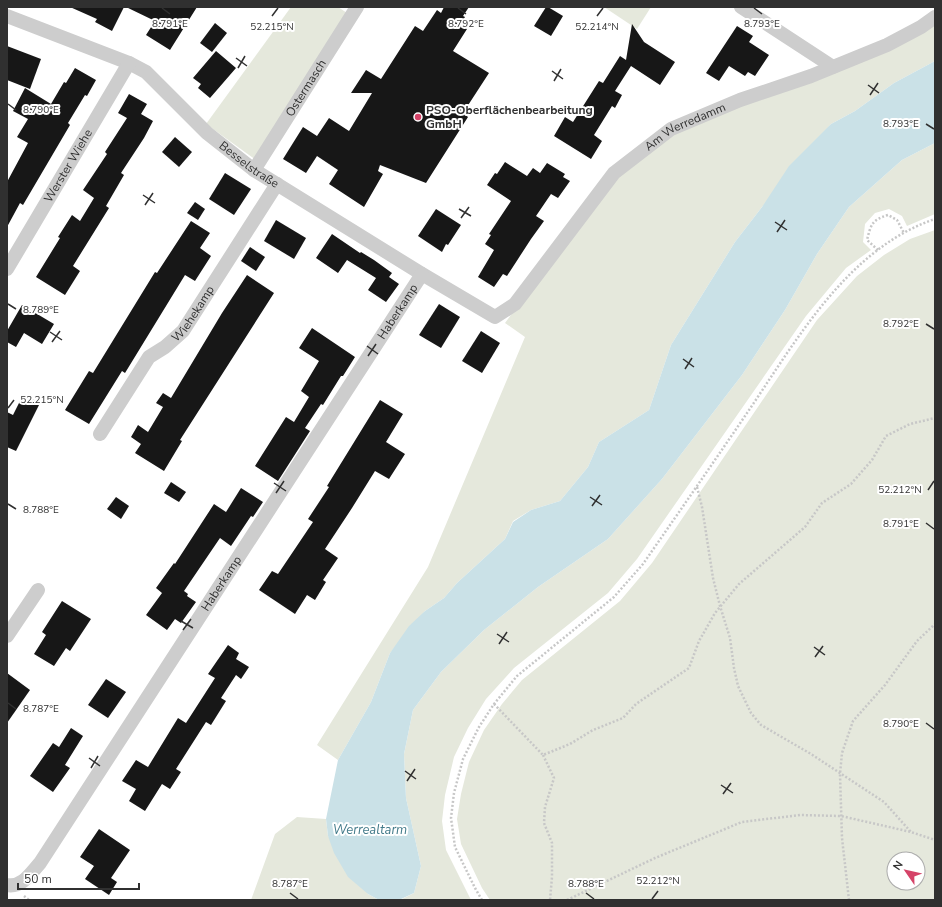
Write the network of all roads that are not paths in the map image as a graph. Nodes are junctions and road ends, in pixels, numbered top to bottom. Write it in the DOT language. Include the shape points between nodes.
graph roads {
  1 [pos="357,7"];
  2 [pos="741,7"];
  3 [pos="7,16"];
  4 [pos="935,17"];
  5 [pos="129,63"];
  6 [pos="833,67"];
  7 [pos="254,170"];
  8 [pos="277,184"];
  9 [pos="7,269"];
  10 [pos="422,274"];
  11 [pos="495,317"];
  12 [pos="100,434"];
  13 [pos="38,590"];
  14 [pos="7,636"];
  15 [pos="10,885"];
  1 -- 7 [label="street, Ostermasch"];
  2 -- 6 [label="street"];
  3 -- 5 [label="street, Besselstraße"];
  4 -- 6 [label="street, Am Werredamm" via="887,45"];
  5 -- 7 [label="street, Besselstraße" via="146,72 206,133"];
  5 -- 9 [label="street, Werster Wiehe"];
  6 -- 11 [label="street, Am Werredamm" via="740,100 671,129 614,173 515,304"];
  7 -- 8 [label="street, Besselstraße"];
  8 -- 10 [label="street, Besselstraße"];
  8 -- 12 [label="street, Wiehekamp" via="183,331 149,357"];
  10 -- 11 [label="street, Besselstraße"];
  10 -- 15 [label="street, Haberkamp" via="40,863 25,880"];
  13 -- 14 [label="street"];
}
